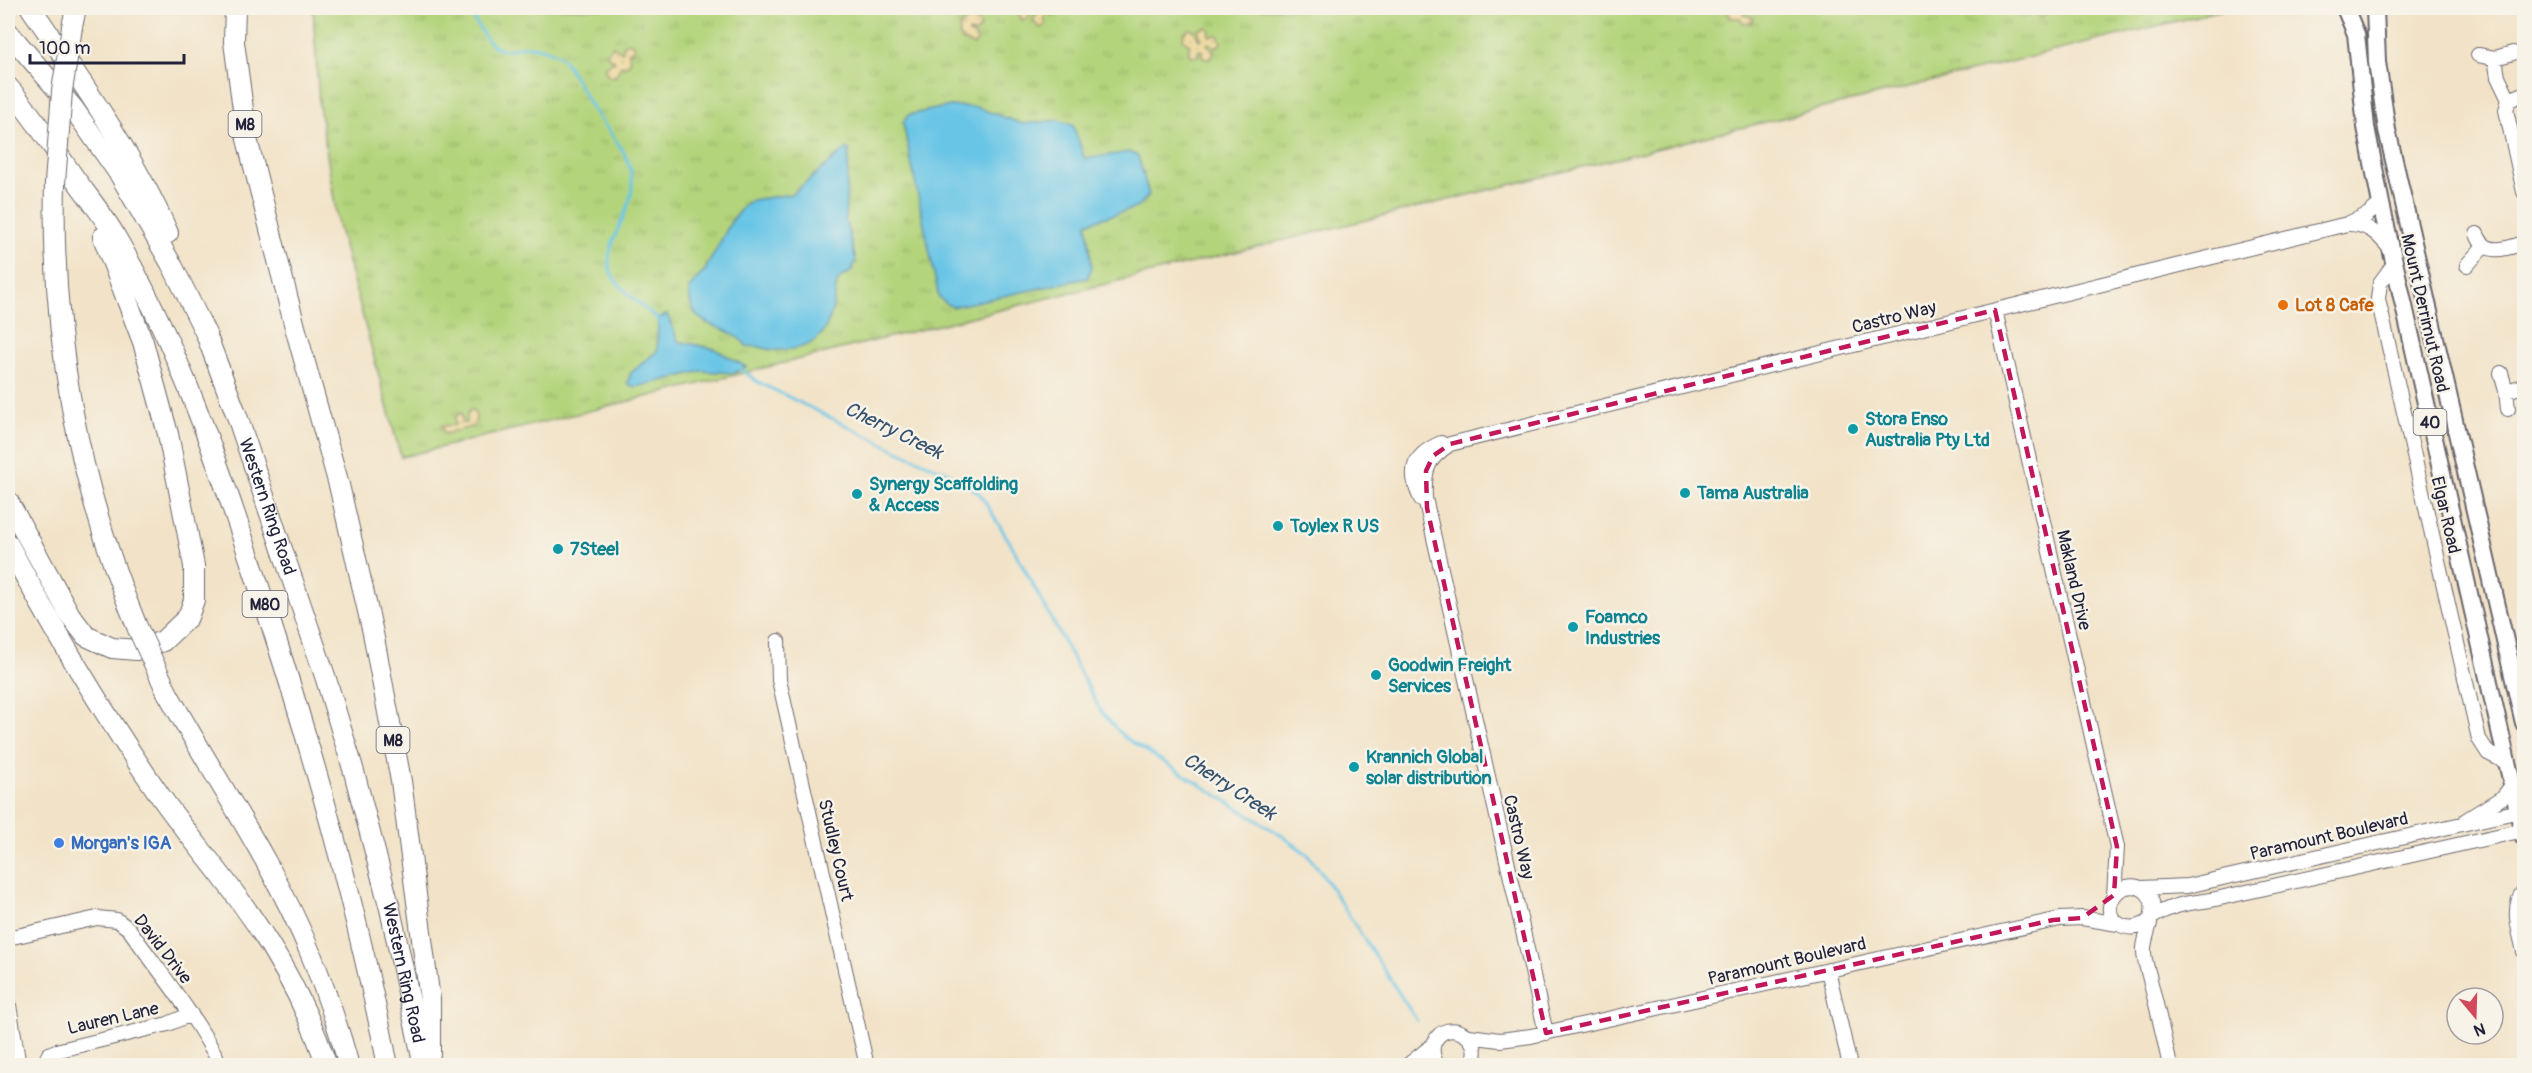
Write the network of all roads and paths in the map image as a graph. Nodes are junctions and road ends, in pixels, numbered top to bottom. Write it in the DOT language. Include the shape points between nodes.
graph roads {
  1 [pos="31,8"];
  2 [pos="76,8"];
  3 [pos="235,8"];
  4 [pos="2345,8"];
  5 [pos="2375,8"];
  6 [pos="8,32"];
  7 [pos="2513,53"];
  8 [pos="2478,55"];
  9 [pos="2495,58"];
  10 [pos="8,87"];
  11 [pos="2524,94"];
  12 [pos="2509,100"];
  13 [pos="69,170"];
  14 [pos="2524,192"];
  15 [pos="2381,204"];
  16 [pos="2346,224"];
  17 [pos="2524,243"];
  18 [pos="2393,258"];
  19 [pos="2467,265"];
  20 [pos="1995,310"];
  21 [pos="206,334"];
  22 [pos="2500,373"];
  23 [pos="2524,386"];
  24 [pos="2506,391"];
  25 [pos="2508,409"];
  26 [pos="8,501"];
  27 [pos="9,549"];
  28 [pos="778,641"];
  29 [pos="2524,723"];
  30 [pos="2508,764"];
  31 [pos="2512,784"];
  32 [pos="2522,810"];
  33 [pos="2457,826"];
  34 [pos="2524,832"];
  35 [pos="2118,857"];
  36 [pos="2139,887"];
  37 [pos="2524,890"];
  38 [pos="2113,897"];
  39 [pos="2082,918"];
  40 [pos="2150,919"];
  41 [pos="2121,926"];
  42 [pos="8,938"];
  43 [pos="2144,950"];
  44 [pos="2524,952"];
  45 [pos="1828,970"];
  46 [pos="8,999"];
  47 [pos="191,1014"];
  48 [pos="1546,1033"];
  49 [pos="1469,1036"];
  50 [pos="1500,1040"];
  51 [pos="1433,1045"];
  52 [pos="17,1061"];
  53 [pos="44,1062"];
  54 [pos="1471,1063"];
  55 [pos="221,1065"];
  56 [pos="327,1065"];
  57 [pos="349,1065"];
  58 [pos="388,1065"];
  59 [pos="424,1065"];
  60 [pos="430,1065"];
  61 [pos="867,1065"];
  62 [pos="1404,1065"];
  63 [pos="1410,1065"];
  64 [pos="1438,1065"];
  65 [pos="1850,1065"];
  66 [pos="2170,1065"];
  1 -- 21 [label="highway" via="91,95 157,208 187,276"];
  2 -- 57 [label="highway, bridge" via="62,91 53,241 56,299 69,393 94,505 120,584 167,692 271,873 312,956"];
  3 -- 60 [label="highway, M8" via="234,42 247,139 339,485 399,770 430,1000"];
  4 -- 15 [label="main road, Mount Derrimut Road / 40" via="2356,34 2366,127"];
  5 -- 29 [label="main road, Mount Derrimut Road / 40" via="2377,62 2387,130"];
  6 -- 21 [label="highway, Western Ring Road / M80" via="73,108 120,175"];
  7 -- 9 [label="street"];
  8 -- 9 [label="street"];
  9 -- 12 [label="street" via="2498,77"];
  10 -- 13 [label="highway, Western Ring Road / M80" via="45,132"];
  11 -- 12 [label="street"];
  12 -- 14 [label="street" via="2505,110"];
  13 -- 26 [label="highway" via="96,219 157,388 194,566 194,600 188,617 163,641 136,650 112,648 86,636 70,615"];
  13 -- 58 [label="highway, Western Ring Road / M80" via="113,232 148,296 228,495 279,647 328,814"];
  15 -- 16 [label="street, Castro Way"];
  15 -- 18 [label="main road, Mount Derrimut Road / 40"];
  16 -- 18 [label="street, Castro Way" via="2375,232"];
  16 -- 20 [label="street, Castro Way"];
  17 -- 19 [label="street" via="2499,249 2480,240"];
  18 -- 30 [label="main road, Mount Derrimut Road / 40"];
  18 -- 30 [label="street, Elgar Road" via="2380,283 2378,299 2479,739 2488,753"];
  20 -- 35 [label="street, Makland Drive"];
  20 -- 48 [label="street, Castro Way" via="1450,444 1433,456 1426,471 1425,498"];
  21 -- 59 [label="highway, Western Ring Road / M80" via="288,564 348,752 390,909"];
  22 -- 24 [label="street"];
  23 -- 24 [label="street"];
  24 -- 25 [label="street"];
  27 -- 56 [label="highway" via="138,763 258,927 289,977"];
  28 -- 61 [label="street, Studley Court" via="779,680"];
  30 -- 31 [label="main road, Mount Derrimut Road / 40"];
  31 -- 32 [label="main road, Mount Derrimut Road / 40"];
  31 -- 33 [label="street" via="2503,797"];
  32 -- 33 [label="street, Paramount Boulevard"];
  32 -- 34 [label="main road, Mount Derrimut Road / 40"];
  33 -- 36 [label="street, Paramount Boulevard" via="2187,886"];
  34 -- 40 [label="street, Paramount Boulevard" via="2187,902"];
  35 -- 36 [label="street, Makland Drive"];
  35 -- 38 [label="street, Makland Drive"];
  36 -- 38 [label="street" via="2124,887"];
  36 -- 40 [label="street" via="2153,904"];
  37 -- 44 [label="street" via="2516,914"];
  38 -- 39 [label="street, Paramount Boulevard"];
  38 -- 41 [label="street" via="2111,912"];
  39 -- 41 [label="street, Paramount Boulevard"];
  39 -- 45 [label="street, Paramount Boulevard" via="2053,920"];
  40 -- 41 [label="street" via="2137,928"];
  40 -- 43 [label="street"];
  41 -- 43 [label="street"];
  42 -- 47 [label="street, David Drive" via="97,918 117,920 129,929"];
  43 -- 66 [label="street"];
  45 -- 48 [label="street, Paramount Boulevard"];
  45 -- 65 [label="street"];
  46 -- 52 [label="street"];
  47 -- 53 [label="street, Lauren Lane" via="168,1024 65,1048 49,1054"];
  47 -- 55 [label="street, David Drive"];
  48 -- 50 [label="street, Paramount Boulevard"];
  49 -- 50 [label="street, Paramount Boulevard"];
  49 -- 51 [label="street, Paramount Boulevard" via="1448,1030"];
  49 -- 54 [label="street" via="1474,1046"];
  50 -- 54 [label="street, Paramount Boulevard"];
  51 -- 63 [label="street"];
  51 -- 64 [label="street" via="1433,1058"];
  62 -- 63 [label="street"];
}
